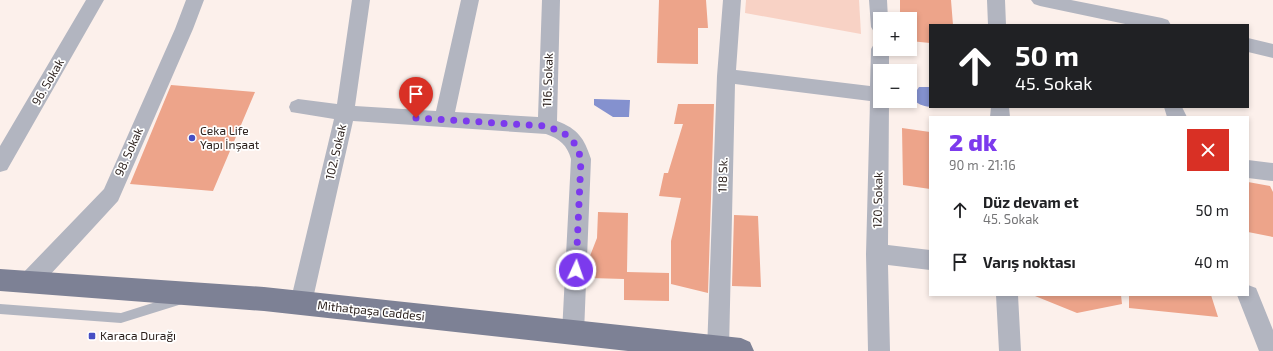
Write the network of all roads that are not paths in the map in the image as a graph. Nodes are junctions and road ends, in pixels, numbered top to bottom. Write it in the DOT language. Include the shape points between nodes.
graph roads {
  1 [pos="95,0"];
  2 [pos="195,0"];
  3 [pos="361,0"];
  4 [pos="470,0"];
  5 [pos="551,0"];
  6 [pos="732,0"];
  7 [pos="878,0"];
  8 [pos="996,0"];
  9 [pos="1040,0"];
  10 [pos="879,12"];
  11 [pos="1140,22"];
  12 [pos="997,24"];
  13 [pos="1155,24"];
  14 [pos="1249,45"];
  15 [pos="1273,51"];
  16 [pos="726,76"];
  17 [pos="873,94"];
  18 [pos="298,107"];
  19 [pos="880,108"];
  20 [pos="345,113"];
  21 [pos="444,119"];
  22 [pos="546,126"];
  23 [pos="0,164"];
  24 [pos="1249,169"];
  25 [pos="1273,172"];
  26 [pos="877,254"];
  27 [pos="929,260"];
  28 [pos="0,280"];
  29 [pos="29,282"];
  30 [pos="197,294"];
  31 [pos="1007,296"];
  32 [pos="1248,296"];
  33 [pos="301,303"];
  34 [pos="0,309"];
  35 [pos="573,333"];
  36 [pos="729,350"];
  37 [pos="879,351"];
  38 [pos="1010,351"];
  39 [pos="1270,351"];
  1 -- 23 [label="street, 96. Sokak"];
  2 -- 29 [label="street, 98. Sokak" via="111,195"];
  3 -- 20 [label="street, 102. Sokak"];
  4 -- 21 [label="street"];
  5 -- 22 [label="street, 116. Sokak"];
  6 -- 16 [label="street, 118 Sk."];
  7 -- 10 [label="street"];
  8 -- 12 [label="street"];
  9 -- 11 [label="street"];
  11 -- 13 [label="street"];
  14 -- 15 [label="street"];
  16 -- 17 [label="street"];
  16 -- 36 [label="street, 118 Sk."];
  18 -- 20 [label="street"];
  19 -- 26 [label="street, 120. Sokak"];
  20 -- 21 [label="street"];
  20 -- 33 [label="street, 102. Sokak"];
  21 -- 22 [label="street"];
  22 -- 35 [label="street" via="564,133 577,144 581,159"];
  24 -- 25 [label="street"];
  26 -- 27 [label="street"];
  26 -- 37 [label="street, 120. Sokak"];
  28 -- 29 [label="main road, Mithatpaşa Caddesi"];
  29 -- 30 [label="main road, Mithatpaşa Caddesi"];
  30 -- 33 [label="main road, Mithatpaşa Caddesi"];
  30 -- 34 [label="lane" via="122,318"];
  31 -- 38 [label="street"];
  32 -- 39 [label="street"];
  33 -- 35 [label="main road, Mithatpaşa Caddesi"];
  35 -- 36 [label="main road, Mithatpaşa Caddesi"];
}
